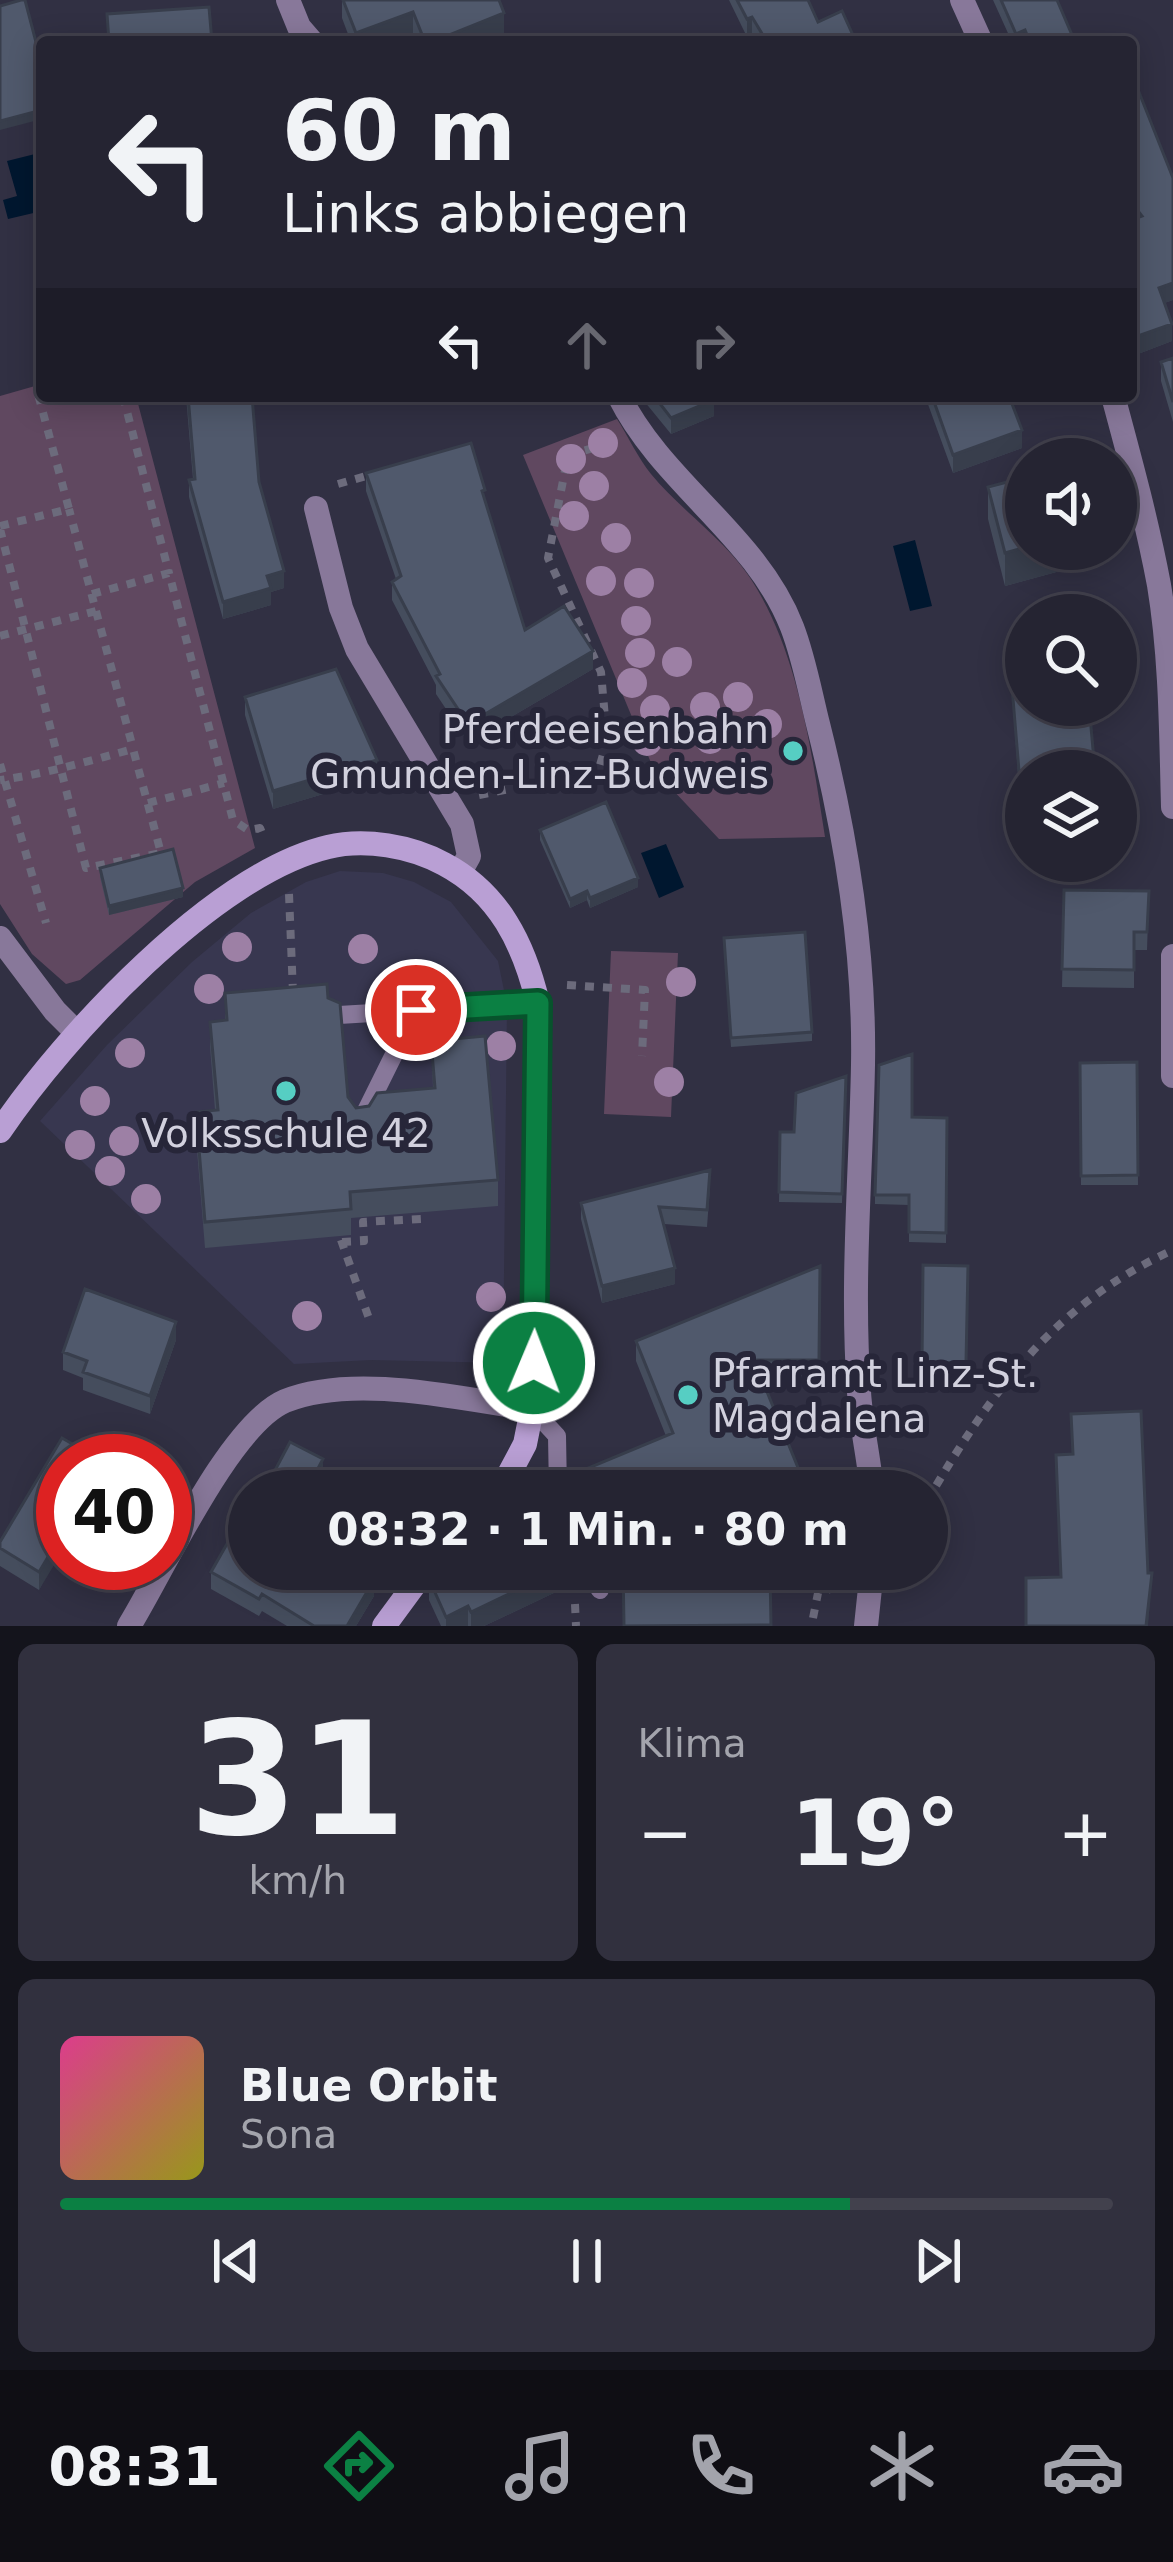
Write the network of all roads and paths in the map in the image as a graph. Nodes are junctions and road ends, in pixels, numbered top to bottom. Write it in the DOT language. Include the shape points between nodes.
graph roads {
  1 [pos="288,0"];
  2 [pos="962,0"];
  3 [pos="307,36"];
  4 [pos="978,36"];
  5 [pos="40,402"];
  6 [pos="125,402"];
  7 [pos="622,402"];
  8 [pos="1115,402"];
  9 [pos="641,435"];
  10 [pos="392,469"];
  11 [pos="338,484"];
  12 [pos="69,508"];
  13 [pos="316,508"];
  14 [pos="0,527"];
  15 [pos="169,572"];
  16 [pos="92,594"];
  17 [pos="96,610"];
  18 [pos="26,629"];
  19 [pos="0,636"];
  20 [pos="133,749"];
  21 [pos="0,764"];
  22 [pos="61,768"];
  23 [pos="2,780"];
  24 [pos="224,783"];
  25 [pos="482,794"];
  26 [pos="148,803"];
  27 [pos="1173,807"];
  28 [pos="268,847"];
  29 [pos="460,872"];
  30 [pos="289,886"];
  31 [pos="46,923"];
  32 [pos="0,938"];
  33 [pos="1173,956"];
  34 [pos="560,985"];
  35 [pos="538,1003"];
  36 [pos="416,1010"];
  37 [pos="294,1013"];
  38 [pos="339,1015"];
  39 [pos="76,1032"];
  40 [pos="642,1056"];
  41 [pos="1173,1076"];
  42 [pos="361,1120"];
  43 [pos="0,1131"];
  44 [pos="421,1212"];
  45 [pos="1173,1250"];
  46 [pos="371,1324"];
  47 [pos="532,1408"];
  48 [pos="511,1470"];
  49 [pos="557,1470"];
  50 [pos="869,1470"];
  51 [pos="946,1470"];
  52 [pos="411,1590"];
  53 [pos="870,1590"];
  54 [pos="129,1626"];
  55 [pos="384,1626"];
  56 [pos="866,1626"];
  1 -- 3 [label="street"];
  2 -- 4 [label="street"];
  5 -- 12 [label="path"];
  6 -- 15 [label="path"];
  7 -- 9 [label="street"];
  8 -- 27 [label="street" via="1160,590"];
  9 -- 25 [label="path" via="568,454 548,558 601,672 607,741 600,765"];
  9 -- 50 [label="street" via="776,592 793,628 835,792 849,864 863,1059 856,1302"];
  10 -- 11 [label="path"];
  12 -- 14 [label="path"];
  12 -- 16 [label="path"];
  13 -- 29 [label="street" via="357,649 462,824 469,856"];
  14 -- 18 [label="path"];
  15 -- 16 [label="path"];
  15 -- 24 [label="path"];
  16 -- 17 [label="path"];
  17 -- 18 [label="path"];
  17 -- 20 [label="path"];
  18 -- 19 [label="path"];
  18 -- 22 [label="path"];
  20 -- 22 [label="path"];
  20 -- 26 [label="path"];
  21 -- 23 [label="path"];
  22 -- 23 [label="path"];
  22 -- 26 [label="path" via="86,868 161,853"];
  23 -- 31 [label="path"];
  24 -- 26 [label="path"];
  24 -- 28 [label="path" via="233,820 260,828"];
  29 -- 35 [label="street" via="512,928"];
  29 -- 39 [label="street" via="388,846 300,855 194,923"];
  30 -- 37 [label="path"];
  32 -- 39 [label="street"];
  33 -- 41 [label="street"];
  34 -- 40 [label="path" via="645,990"];
  35 -- 36 [label="lane"];
  35 -- 47 [label="street"];
  36 -- 38 [label="lane"];
  36 -- 42 [label="lane"];
  39 -- 43 [label="street"];
  44 -- 46 [label="path" via="422,1219 363,1222 364,1241 341,1239"];
  45 -- 51 [label="path" via="1048,1333 988,1401"];
  47 -- 48 [label="street"];
  47 -- 49 [label="lane" via="557,1436"];
  47 -- 54 [label="street" via="390,1390 284,1402 248,1429 221,1467"];
  52 -- 55 [label="street"];
  53 -- 56 [label="street"];
}
